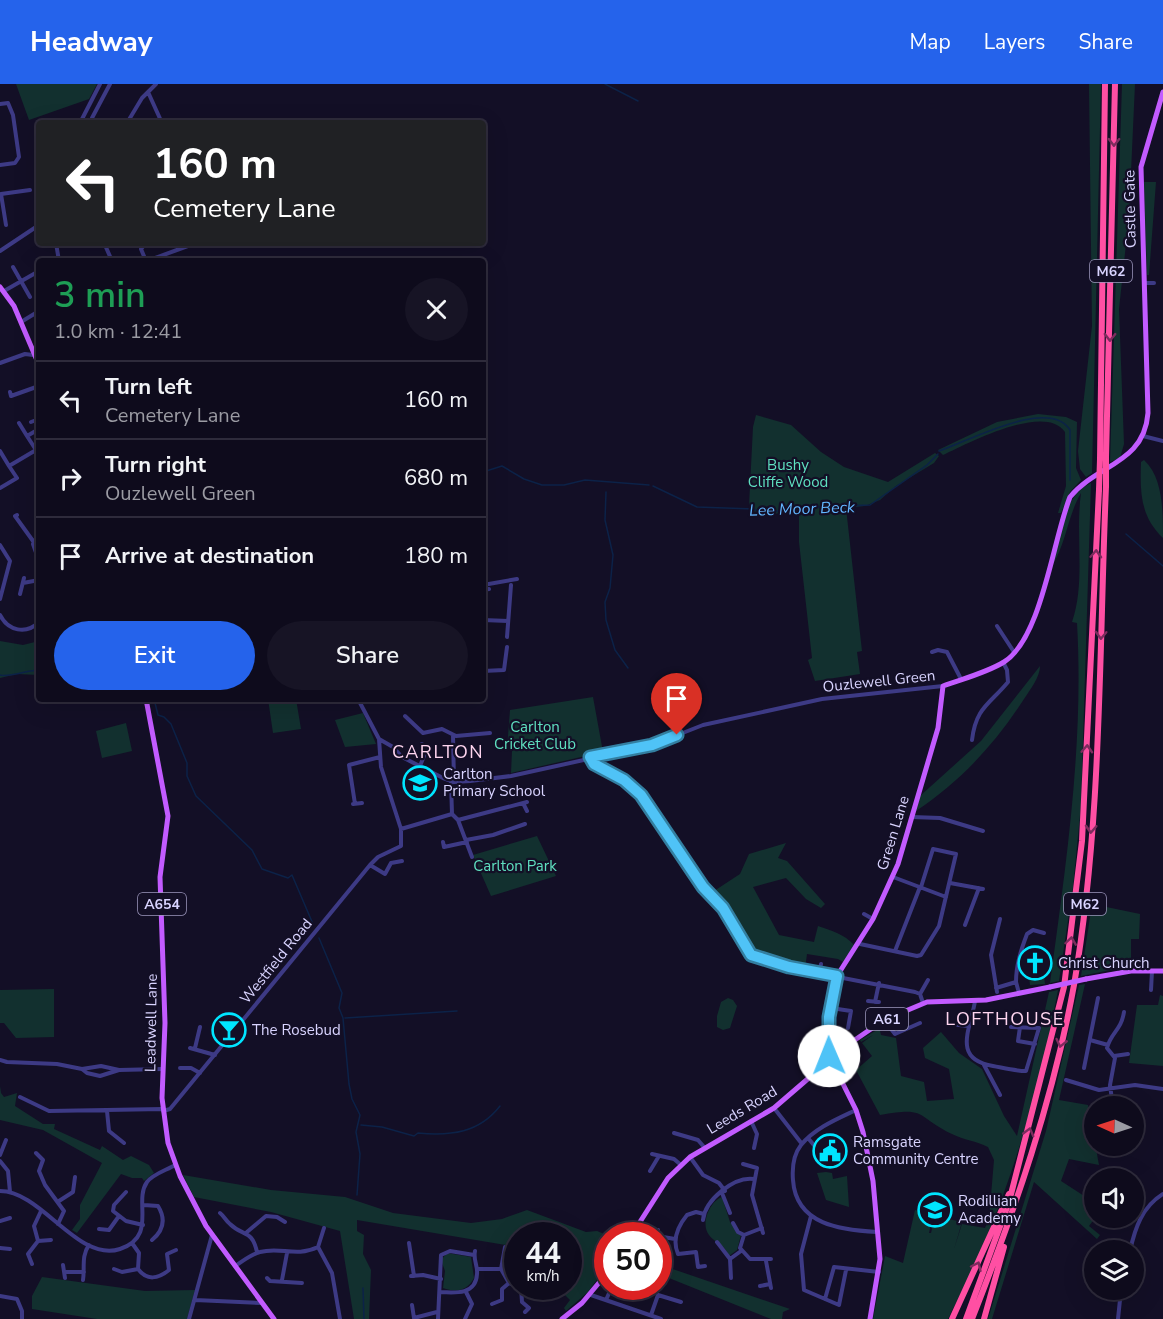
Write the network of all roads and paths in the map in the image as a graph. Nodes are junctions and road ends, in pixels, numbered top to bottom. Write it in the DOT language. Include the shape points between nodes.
graph roads {
  1 [pos="100,84"];
  2 [pos="110,84"];
  3 [pos="156,84"];
  4 [pos="1106,84"];
  5 [pos="1115,84"];
  6 [pos="148,92"];
  7 [pos="1163,92"];
  8 [pos="0,104"];
  9 [pos="82,120"];
  10 [pos="93,120"];
  11 [pos="129,120"];
  12 [pos="161,120"];
  13 [pos="0,165"];
  14 [pos="25,184"];
  15 [pos="1,194"];
  16 [pos="6,225"];
  17 [pos="36,227"];
  18 [pos="188,246"];
  19 [pos="0,251"];
  20 [pos="155,258"];
  21 [pos="13,267"];
  22 [pos="36,274"];
  23 [pos="22,281"];
  24 [pos="1144,283"];
  25 [pos="1154,283"];
  26 [pos="2,289"];
  27 [pos="30,297"];
  28 [pos="36,313"];
  29 [pos="21,322"];
  30 [pos="33,355"];
  31 [pos="36,360"];
  32 [pos="0,363"];
  33 [pos="36,387"];
  34 [pos="10,392"];
  35 [pos="36,420"];
  36 [pos="30,422"];
  37 [pos="19,423"];
  38 [pos="36,431"];
  39 [pos="27,436"];
  40 [pos="1143,436"];
  41 [pos="1163,441"];
  42 [pos="36,450"];
  43 [pos="0,451"];
  44 [pos="1103,458"];
  45 [pos="9,466"];
  46 [pos="0,488"];
  47 [pos="17,514"];
  48 [pos="36,538"];
  49 [pos="33,541"];
  50 [pos="0,544"];
  51 [pos="36,551"];
  52 [pos="517,579"];
  53 [pos="36,580"];
  54 [pos="486,584"];
  55 [pos="511,585"];
  56 [pos="489,589"];
  57 [pos="486,590"];
  58 [pos="20,594"];
  59 [pos="0,599"];
  60 [pos="0,615"];
  61 [pos="486,620"];
  62 [pos="508,621"];
  63 [pos="36,624"];
  64 [pos="997,626"];
  65 [pos="507,637"];
  66 [pos="507,647"];
  67 [pos="932,652"];
  68 [pos="1015,652"];
  69 [pos="1004,662"];
  70 [pos="486,671"];
  71 [pos="961,679"];
  72 [pos="943,686"];
  73 [pos="147,702"];
  74 [pos="360,702"];
  75 [pos="405,716"];
  76 [pos="490,733"];
  77 [pos="453,735"];
  78 [pos="974,737"];
  79 [pos="379,738"];
  80 [pos="422,744"];
  81 [pos="590,757"];
  82 [pos="380,758"];
  83 [pos="420,766"];
  84 [pos="453,782"];
  85 [pos="362,803"];
  86 [pos="527,811"];
  87 [pos="452,814"];
  88 [pos="912,815"];
  89 [pos="458,820"];
  90 [pos="525,824"];
  91 [pos="518,826"];
  92 [pos="401,829"];
  93 [pos="520,831"];
  94 [pos="983,831"];
  95 [pos="466,841"];
  96 [pos="443,842"];
  97 [pos="472,857"];
  98 [pos="402,861"];
  99 [pos="370,865"];
  100 [pos="893,877"];
  101 [pos="950,883"];
  102 [pos="921,887"];
  103 [pos="946,897"];
  104 [pos="864,914"];
  105 [pos="873,919"];
  106 [pos="1000,922"];
  107 [pos="964,923"];
  108 [pos="1044,933"];
  109 [pos="860,944"];
  110 [pos="895,951"];
  111 [pos="821,964"];
  112 [pos="1152,971"];
  113 [pos="1163,971"];
  114 [pos="819,974"];
  115 [pos="837,976"];
  116 [pos="928,980"];
  117 [pos="1016,982"];
  118 [pos="879,983"];
  119 [pos="1151,990"];
  120 [pos="920,994"];
  121 [pos="1019,994"];
  122 [pos="1098,998"];
  123 [pos="975,1000"];
  124 [pos="868,1001"];
  125 [pos="922,1003"];
  126 [pos="831,1008"];
  127 [pos="1124,1012"];
  128 [pos="884,1020"];
  129 [pos="920,1023"];
  130 [pos="950,1024"];
  131 [pos="968,1026"];
  132 [pos="200,1027"];
  133 [pos="1011,1027"];
  134 [pos="1020,1027"];
  135 [pos="849,1028"];
  136 [pos="1090,1040"];
  137 [pos="1035,1044"];
  138 [pos="1108,1045"];
  139 [pos="1128,1054"];
  140 [pos="216,1055"];
  141 [pos="1114,1056"];
  142 [pos="0,1059"];
  143 [pos="830,1061"];
  144 [pos="984,1065"];
  145 [pos="180,1068"];
  146 [pos="1084,1068"];
  147 [pos="82,1069"];
  148 [pos="162,1069"];
  149 [pos="119,1070"];
  150 [pos="200,1073"];
  151 [pos="1066,1080"];
  152 [pos="1110,1089"];
  153 [pos="1163,1089"];
  154 [pos="1000,1095"];
  155 [pos="20,1096"];
  156 [pos="1111,1096"];
  157 [pos="774,1108"];
  158 [pos="163,1110"];
  159 [pos="855,1110"];
  160 [pos="107,1111"];
  161 [pos="751,1121"];
  162 [pos="674,1132"];
  163 [pos="808,1138"];
  164 [pos="6,1140"];
  165 [pos="124,1143"];
  166 [pos="802,1144"];
  167 [pos="704,1147"];
  168 [pos="754,1148"];
  169 [pos="36,1153"];
  170 [pos="651,1154"];
  171 [pos="0,1155"];
  172 [pos="659,1156"];
  173 [pos="690,1157"];
  174 [pos="0,1161"];
  175 [pos="835,1163"];
  176 [pos="743,1164"];
  177 [pos="175,1165"];
  178 [pos="681,1165"];
  179 [pos="650,1171"];
  180 [pos="75,1177"];
  181 [pos="754,1179"];
  182 [pos="1013,1188"];
  183 [pos="0,1191"];
  184 [pos="10,1192"];
  185 [pos="126,1192"];
  186 [pos="723,1192"];
  187 [pos="1163,1194"];
  188 [pos="59,1202"];
  189 [pos="144,1205"];
  190 [pos="41,1211"];
  191 [pos="220,1213"];
  192 [pos="730,1213"];
  193 [pos="119,1216"];
  194 [pos="811,1216"];
  195 [pos="10,1218"];
  196 [pos="0,1221"];
  197 [pos="285,1221"];
  198 [pos="640,1222"];
  199 [pos="733,1223"];
  200 [pos="1010,1223"];
  201 [pos="58,1224"];
  202 [pos="143,1225"];
  203 [pos="324,1228"];
  204 [pos="99,1229"];
  205 [pos="247,1232"];
  206 [pos="878,1232"];
  207 [pos="212,1235"];
  208 [pos="744,1235"];
  209 [pos="672,1238"];
  210 [pos="675,1239"];
  211 [pos="51,1240"];
  212 [pos="152,1240"];
  213 [pos="1133,1240"];
  214 [pos="38,1241"];
  215 [pos="717,1242"];
  216 [pos="132,1243"];
  217 [pos="409,1243"];
  218 [pos="88,1245"];
  219 [pos="318,1247"];
  220 [pos="0,1248"];
  221 [pos="10,1249"];
  222 [pos="176,1250"];
  223 [pos="741,1251"];
  224 [pos="257,1252"];
  225 [pos="504,1252"];
  226 [pos="286,1253"];
  227 [pos="730,1258"];
  228 [pos="771,1259"];
  229 [pos="766,1261"];
  230 [pos="32,1264"];
  231 [pos="705,1266"];
  232 [pos="234,1267"];
  233 [pos="138,1269"];
  234 [pos="477,1269"];
  235 [pos="501,1269"];
  236 [pos="846,1270"];
  237 [pos="84,1272"];
  238 [pos="115,1272"];
  239 [pos="879,1272"];
  240 [pos="504,1274"];
  241 [pos="65,1278"];
  242 [pos="267,1278"];
  243 [pos="731,1278"];
  244 [pos="441,1279"];
  245 [pos="83,1280"];
  246 [pos="282,1281"];
  247 [pos="302,1283"];
  248 [pos="760,1286"];
  249 [pos="504,1287"];
  250 [pos="594,1291"];
  251 [pos="440,1292"];
  252 [pos="466,1292"];
  253 [pos="591,1295"];
  254 [pos="0,1296"];
  255 [pos="594,1296"];
  256 [pos="825,1299"];
  257 [pos="195,1300"];
  258 [pos="522,1300"];
  259 [pos="606,1300"];
  260 [pos="1120,1300"];
  261 [pos="681,1302"];
  262 [pos="262,1303"];
  263 [pos="492,1304"];
  264 [pos="412,1305"];
  265 [pos="436,1312"];
  266 [pos="525,1312"];
  267 [pos="651,1315"];
  268 [pos="22,1319"];
  269 [pos="189,1319"];
  270 [pos="274,1319"];
  271 [pos="340,1319"];
  272 [pos="414,1319"];
  273 [pos="438,1319"];
  274 [pos="465,1319"];
  275 [pos="562,1319"];
  276 [pos="661,1319"];
  277 [pos="870,1319"];
  278 [pos="952,1319"];
  279 [pos="966,1319"];
  280 [pos="972,1319"];
  281 [pos="984,1319"];
  282 [pos="1118,1319"];
  1 -- 9 [label="street"];
  2 -- 10 [label="street"];
  3 -- 6 [label="street"];
  4 -- 44 [label="highway, M62"];
  5 -- 44 [label="highway, M62, one-way"];
  6 -- 11 [label="street"];
  6 -- 12 [label="street"];
  7 -- 24 [label="main road, Castle Gate" via="1141,160"];
  8 -- 13 [label="street" via="8,104 12,111 19,158 15,163"];
  14 -- 15 [label="street" via="28,190"];
  15 -- 16 [label="street"];
  17 -- 19 [label="street"];
  18 -- 20 [label="street"];
  21 -- 23 [label="street"];
  22 -- 23 [label="street"];
  23 -- 26 [label="street"];
  23 -- 27 [label="street"];
  24 -- 25 [label="street"];
  24 -- 40 [label="main road, Castle Gate" via="1148,413"];
  26 -- 29 [label="main road"];
  28 -- 29 [label="street"];
  29 -- 30 [label="main road"];
  30 -- 31 [label="main road"];
  30 -- 32 [label="street"];
  33 -- 34 [label="street" via="11,396"];
  35 -- 36 [label="street"];
  37 -- 39 [label="street"];
  38 -- 39 [label="street"];
  39 -- 42 [label="street"];
  40 -- 41 [label="street"];
  40 -- 68 [label="main road, Ouzlewell Green" via="1132,451 1079,486 1070,497 1039,600"];
  42 -- 45 [label="street"];
  43 -- 45 [label="street"];
  182 -- 44 [label="highway, M62, one-way, bridge" via="1064,987 1078,891"];
  44 -- 200 [label="highway, M62, one-way, bridge" via="1106,486 1092,823 1082,932 1048,1097"];
  45 -- 46 [label="street" via="17,478"];
  47 -- 49 [label="street"];
  48 -- 49 [label="street"];
  49 -- 51 [label="street"];
  50 -- 59 [label="street" via="10,561"];
  52 -- 54 [label="street"];
  53 -- 58 [label="street" via="23,581"];
  55 -- 62 [label="street"];
  56 -- 57 [label="street"];
  60 -- 63 [label="street" via="6,624 20,631"];
  61 -- 62 [label="street"];
  62 -- 65 [label="street"];
  64 -- 68 [label="street"];
  66 -- 70 [label="street" via="504,670"];
  67 -- 71 [label="street" via="947,652"];
  68 -- 69 [label="main road, Ouzlewell Green"];
  69 -- 71 [label="main road, Ouzlewell Green"];
  69 -- 78 [label="street" via="1008,682 986,703"];
  71 -- 72 [label="main road, Ouzlewell Green"];
  72 -- 81 [label="street, Ouzlewell Green" via="822,699 703,725 652,745"];
  72 -- 88 [label="main road, Green Lane" via="938,728"];
  73 -- 148 [label="main road, Leadwell Lane / A654" via="168,816 160,870 165,1015"];
  74 -- 79 [label="street"];
  75 -- 77 [label="street" via="406,723 422,735 442,729"];
  76 -- 77 [label="street"];
  77 -- 84 [label="street"];
  79 -- 82 [label="street"];
  79 -- 83 [label="street"];
  80 -- 83 [label="street" via="424,756"];
  81 -- 84 [label="street, Ouzlewell Green" via="511,776"];
  81 -- 114 [label="street" via="594,764 624,780 641,795 703,887 723,908 751,955"];
  82 -- 85 [label="street" via="349,765 354,804"];
  82 -- 92 [label="street"];
  83 -- 84 [label="street"];
  84 -- 87 [label="street"];
  86 -- 89 [label="street" via="525,803"];
  87 -- 89 [label="street"];
  87 -- 92 [label="street"];
  88 -- 94 [label="street" via="944,819"];
  88 -- 100 [label="main road, Green Lane"];
  89 -- 95 [label="street"];
  90 -- 91 [label="street"];
  91 -- 93 [label="street"];
  91 -- 95 [label="street"];
  92 -- 99 [label="street, Westfield Road" via="400,846"];
  95 -- 96 [label="street" via="444,847"];
  95 -- 97 [label="street"];
  98 -- 99 [label="street" via="391,863 385,874"];
  99 -- 140 [label="street, Westfield Road"];
  100 -- 102 [label="street"];
  100 -- 105 [label="main road, Green Lane"];
  101 -- 102 [label="street" via="958,856 933,849"];
  101 -- 103 [label="street"];
  101 -- 107 [label="street" via="981,888"];
  102 -- 103 [label="street"];
  102 -- 110 [label="street"];
  103 -- 110 [label="street" via="939,926 921,955"];
  104 -- 105 [label="street"];
  105 -- 109 [label="main road, Green Lane"];
  106 -- 117 [label="street" via="991,955 996,990"];
  108 -- 117 [label="street" via="1033,930 1027,934 1016,964"];
  109 -- 110 [label="street"];
  109 -- 115 [label="main road, Green Lane"];
  111 -- 114 [label="street"];
  112 -- 113 [label="main road, Leeds Road / A61"];
  112 -- 119 [label="street"];
  112 -- 121 [label="main road, Leeds Road / A61, bridge" via="1131,971"];
  114 -- 115 [label="street"];
  115 -- 118 [label="street"];
  115 -- 126 [label="main road"];
  116 -- 120 [label="street"];
  117 -- 121 [label="street"];
  118 -- 120 [label="street"];
  118 -- 124 [label="street" via="877,1002"];
  120 -- 125 [label="street"];
  121 -- 123 [label="main road, Leeds Road / A61"];
  122 -- 136 [label="street"];
  123 -- 125 [label="main road, Leeds Road / A61"];
  123 -- 131 [label="street"];
  125 -- 128 [label="main road, Leeds Road / A61"];
  126 -- 135 [label="street" via="851,1011"];
  126 -- 143 [label="main road" via="827,1041"];
  127 -- 138 [label="street" via="1122,1026"];
  128 -- 129 [label="street" via="895,1034"];
  128 -- 143 [label="main road, Leeds Road / A61"];
  130 -- 131 [label="street"];
  131 -- 144 [label="street" via="969,1054"];
  132 -- 140 [label="street" via="193,1048"];
  133 -- 134 [label="street"];
  134 -- 137 [label="street" via="1018,1041"];
  134 -- 137 [label="street" via="1039,1028"];
  136 -- 138 [label="street"];
  136 -- 146 [label="street"];
  137 -- 144 [label="street" via="1028,1069"];
  138 -- 141 [label="street" via="1108,1052"];
  139 -- 141 [label="street"];
  140 -- 150 [label="street, Westfield Road"];
  141 -- 152 [label="street"];
  142 -- 147 [label="street"];
  143 -- 157 [label="main road, Leeds Road / A61"];
  143 -- 159 [label="main road"];
  144 -- 154 [label="street"];
  145 -- 150 [label="street"];
  147 -- 149 [label="street" via="101,1066"];
  147 -- 149 [label="street" via="100,1076"];
  148 -- 149 [label="street"];
  148 -- 158 [label="main road, Leadwell Lane / A654"];
  150 -- 158 [label="street, Westfield Road" via="170,1109"];
  151 -- 152 [label="street" via="1099,1090"];
  152 -- 153 [label="street" via="1135,1085"];
  152 -- 156 [label="street"];
  155 -- 160 [label="street" via="49,1111"];
  157 -- 161 [label="main road, Leeds Road / A61"];
  157 -- 166 [label="street"];
  158 -- 160 [label="street"];
  158 -- 177 [label="main road, Leadwell Lane / A654"];
  159 -- 163 [label="street"];
  159 -- 206 [label="main road" via="872,1173"];
  160 -- 165 [label="street" via="109,1131"];
  161 -- 167 [label="main road, Leeds Road / A61"];
  161 -- 168 [label="street" via="757,1134"];
  162 -- 167 [label="street" via="698,1140"];
  163 -- 166 [label="street"];
  163 -- 175 [label="street" via="822,1155 833,1156"];
  164 -- 171 [label="street"];
  166 -- 194 [label="street" via="795,1158 793,1182 797,1199"];
  167 -- 173 [label="main road, Leeds Road / A61"];
  169 -- 188 [label="street" via="42,1157 39,1171 46,1190"];
  170 -- 172 [label="street"];
  172 -- 178 [label="street"];
  172 -- 179 [label="street"];
  173 -- 178 [label="main road, Leeds Road / A61"];
  173 -- 186 [label="street" via="703,1175 719,1183"];
  174 -- 184 [label="street" via="10,1177"];
  176 -- 181 [label="street" via="757,1168"];
  177 -- 189 [label="street" via="148,1181"];
  177 -- 207 [label="main road, Leadwell Lane / A654"];
  178 -- 198 [label="main road, Leeds Road / A61"];
  180 -- 188 [label="street" via="73,1192"];
  181 -- 186 [label="street" via="742,1179"];
  181 -- 208 [label="street" via="752,1195 763,1231"];
  278 -- 182 [label="highway, one-way"];
  182 -- 279 [label="highway, M62"];
  183 -- 184 [label="street"];
  184 -- 190 [label="street"];
  185 -- 193 [label="street" via="114,1205"];
  186 -- 192 [label="street"];
  186 -- 210 [label="street" via="711,1200 703,1217 696,1212 687,1215"];
  187 -- 213 [label="street" via="1148,1206"];
  188 -- 201 [label="street" via="64,1211"];
  189 -- 202 [label="street"];
  189 -- 212 [label="street" via="158,1206 163,1217 158,1238"];
  190 -- 201 [label="street"];
  190 -- 214 [label="street" via="34,1226"];
  191 -- 205 [label="street" via="232,1226"];
  193 -- 202 [label="street"];
  193 -- 204 [label="street" via="109,1230"];
  194 -- 206 [label="street" via="833,1227"];
  194 -- 256 [label="street" via="801,1254 804,1290"];
  195 -- 196 [label="street"];
  197 -- 205 [label="street" via="266,1215"];
  199 -- 208 [label="street"];
  200 -- 280 [label="highway, M62"];
  200 -- 281 [label="highway, M62"];
  201 -- 218 [label="street"];
  202 -- 216 [label="street"];
  203 -- 219 [label="street"];
  205 -- 224 [label="street"];
  206 -- 239 [label="main road"];
  207 -- 232 [label="main road, Leadwell Lane / A654"];
  207 -- 257 [label="street"];
  208 -- 223 [label="street"];
  209 -- 210 [label="street"];
  210 -- 231 [label="street" via="678,1254 696,1252 698,1267"];
  211 -- 214 [label="street"];
  214 -- 230 [label="street" via="28,1254"];
  215 -- 227 [label="street"];
  216 -- 218 [label="street" via="111,1251"];
  216 -- 233 [label="street" via="139,1253"];
  217 -- 244 [label="street" via="412,1276"];
  218 -- 237 [label="street" via="83,1255"];
  219 -- 226 [label="street"];
  219 -- 271 [label="street" via="332,1274"];
  220 -- 221 [label="street"];
  222 -- 233 [label="street" via="167,1254 170,1268 162,1276 149,1278"];
  223 -- 227 [label="street"];
  223 -- 229 [label="street" via="750,1259"];
  224 -- 226 [label="street"];
  224 -- 232 [label="street"];
  225 -- 235 [label="street"];
  226 -- 246 [label="street"];
  227 -- 243 [label="street"];
  228 -- 229 [label="street"];
  229 -- 248 [label="street" via="770,1286"];
  232 -- 262 [label="main road, Leadwell Lane / A654"];
  233 -- 238 [label="street"];
  234 -- 235 [label="street"];
  234 -- 244 [label="street" via="475,1253 441,1251"];
  234 -- 252 [label="street" via="476,1281"];
  235 -- 240 [label="street"];
  236 -- 239 [label="street"];
  236 -- 256 [label="street" via="834,1267"];
  236 -- 256 [label="street" via="839,1305"];
  237 -- 241 [label="street" via="63,1268"];
  237 -- 245 [label="street"];
  239 -- 277 [label="main road"];
  242 -- 246 [label="street"];
  244 -- 251 [label="street"];
  246 -- 247 [label="street"];
  249 -- 263 [label="street" via="503,1301"];
  250 -- 253 [label="main road"];
  251 -- 252 [label="street"];
  251 -- 265 [label="street" via="441,1305"];
  252 -- 274 [label="street" via="471,1304"];
  253 -- 255 [label="street"];
  253 -- 275 [label="main road"];
  254 -- 268 [label="street" via="16,1299"];
  257 -- 262 [label="street"];
  257 -- 269 [label="street"];
  258 -- 266 [label="street" via="529,1308"];
  259 -- 267 [label="street"];
  260 -- 282 [label="street"];
  261 -- 267 [label="street" via="658,1295"];
  262 -- 270 [label="main road, Leadwell Lane / A654"];
  264 -- 272 [label="street"];
  265 -- 272 [label="street"];
  265 -- 273 [label="street"];
  267 -- 276 [label="street"];
}
